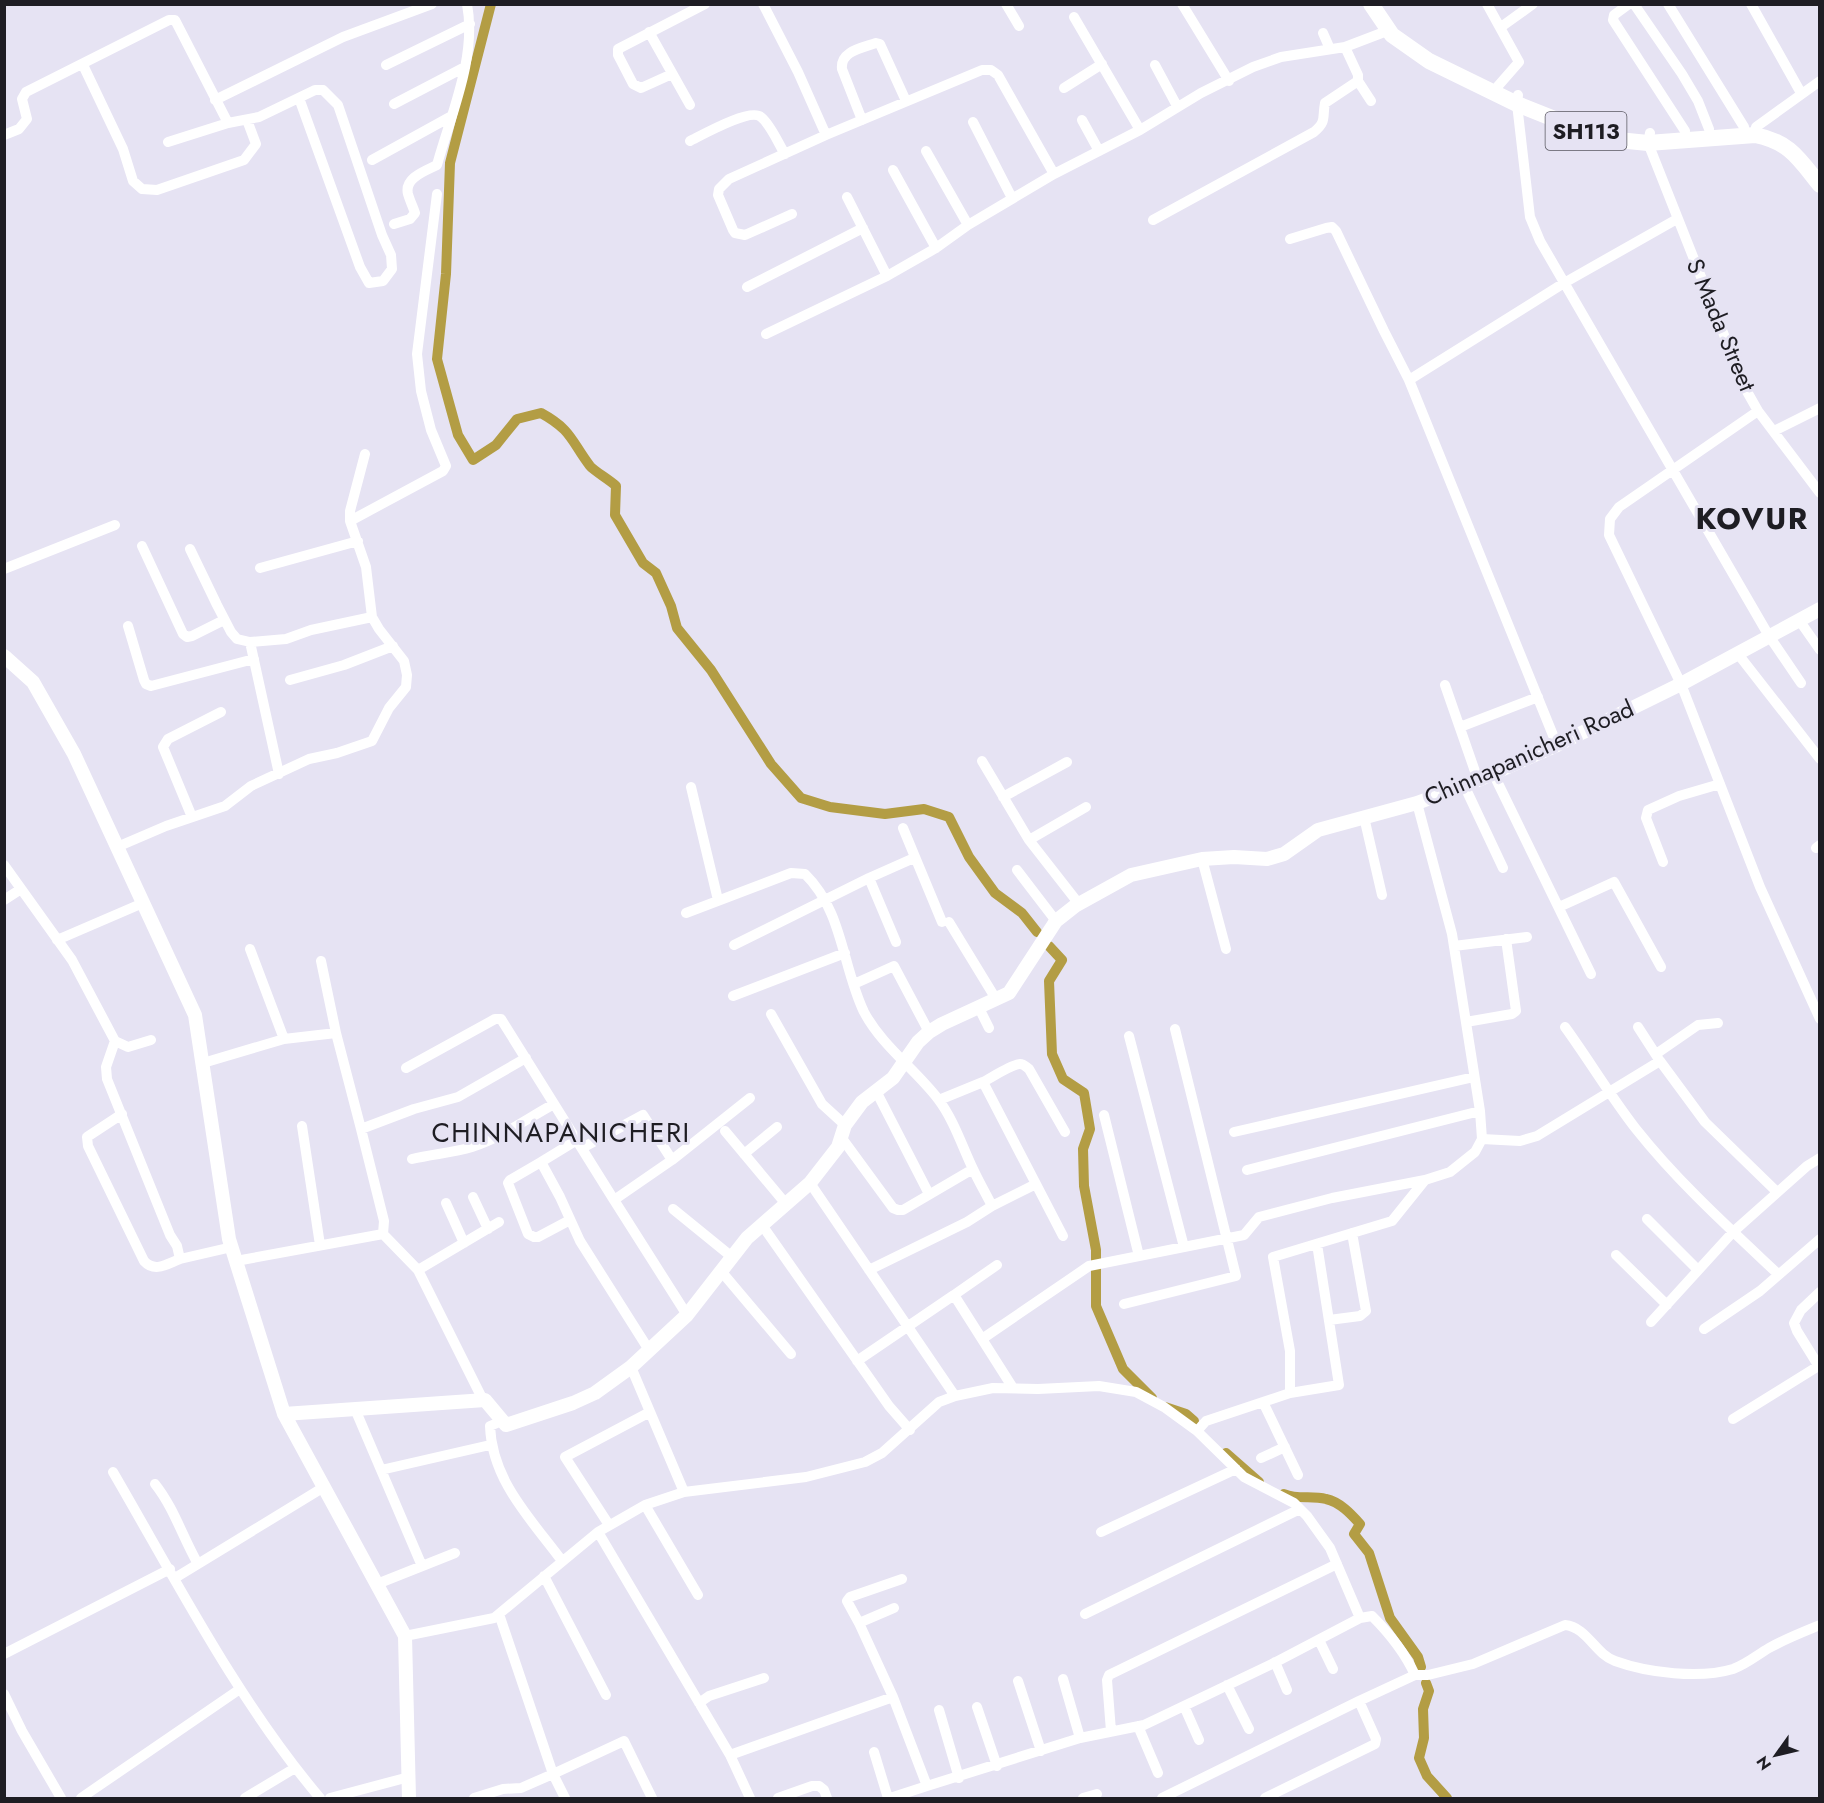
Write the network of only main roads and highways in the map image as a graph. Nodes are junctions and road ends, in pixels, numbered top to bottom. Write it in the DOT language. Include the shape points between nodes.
graph roads {
  1 [pos="1371,4"];
  2 [pos="1382,4"];
  3 [pos="1517,100"];
  4 [pos="1649,138"];
  5 [pos="1820,171"];
  6 [pos="1820,185"];
  1 -- 3 [label="main road, SH113" via="1387,31 1430,61"];
  2 -- 3 [label="main road, SH113" via="1397,29"];
  3 -- 4 [label="main road, SH113" via="1582,130 1618,140"];
  4 -- 5 [label="main road, SH113" via="1709,129 1750,127 1776,131 1791,139"];
  4 -- 6 [label="main road, SH113" via="1755,135 1773,139 1786,146"];
}
